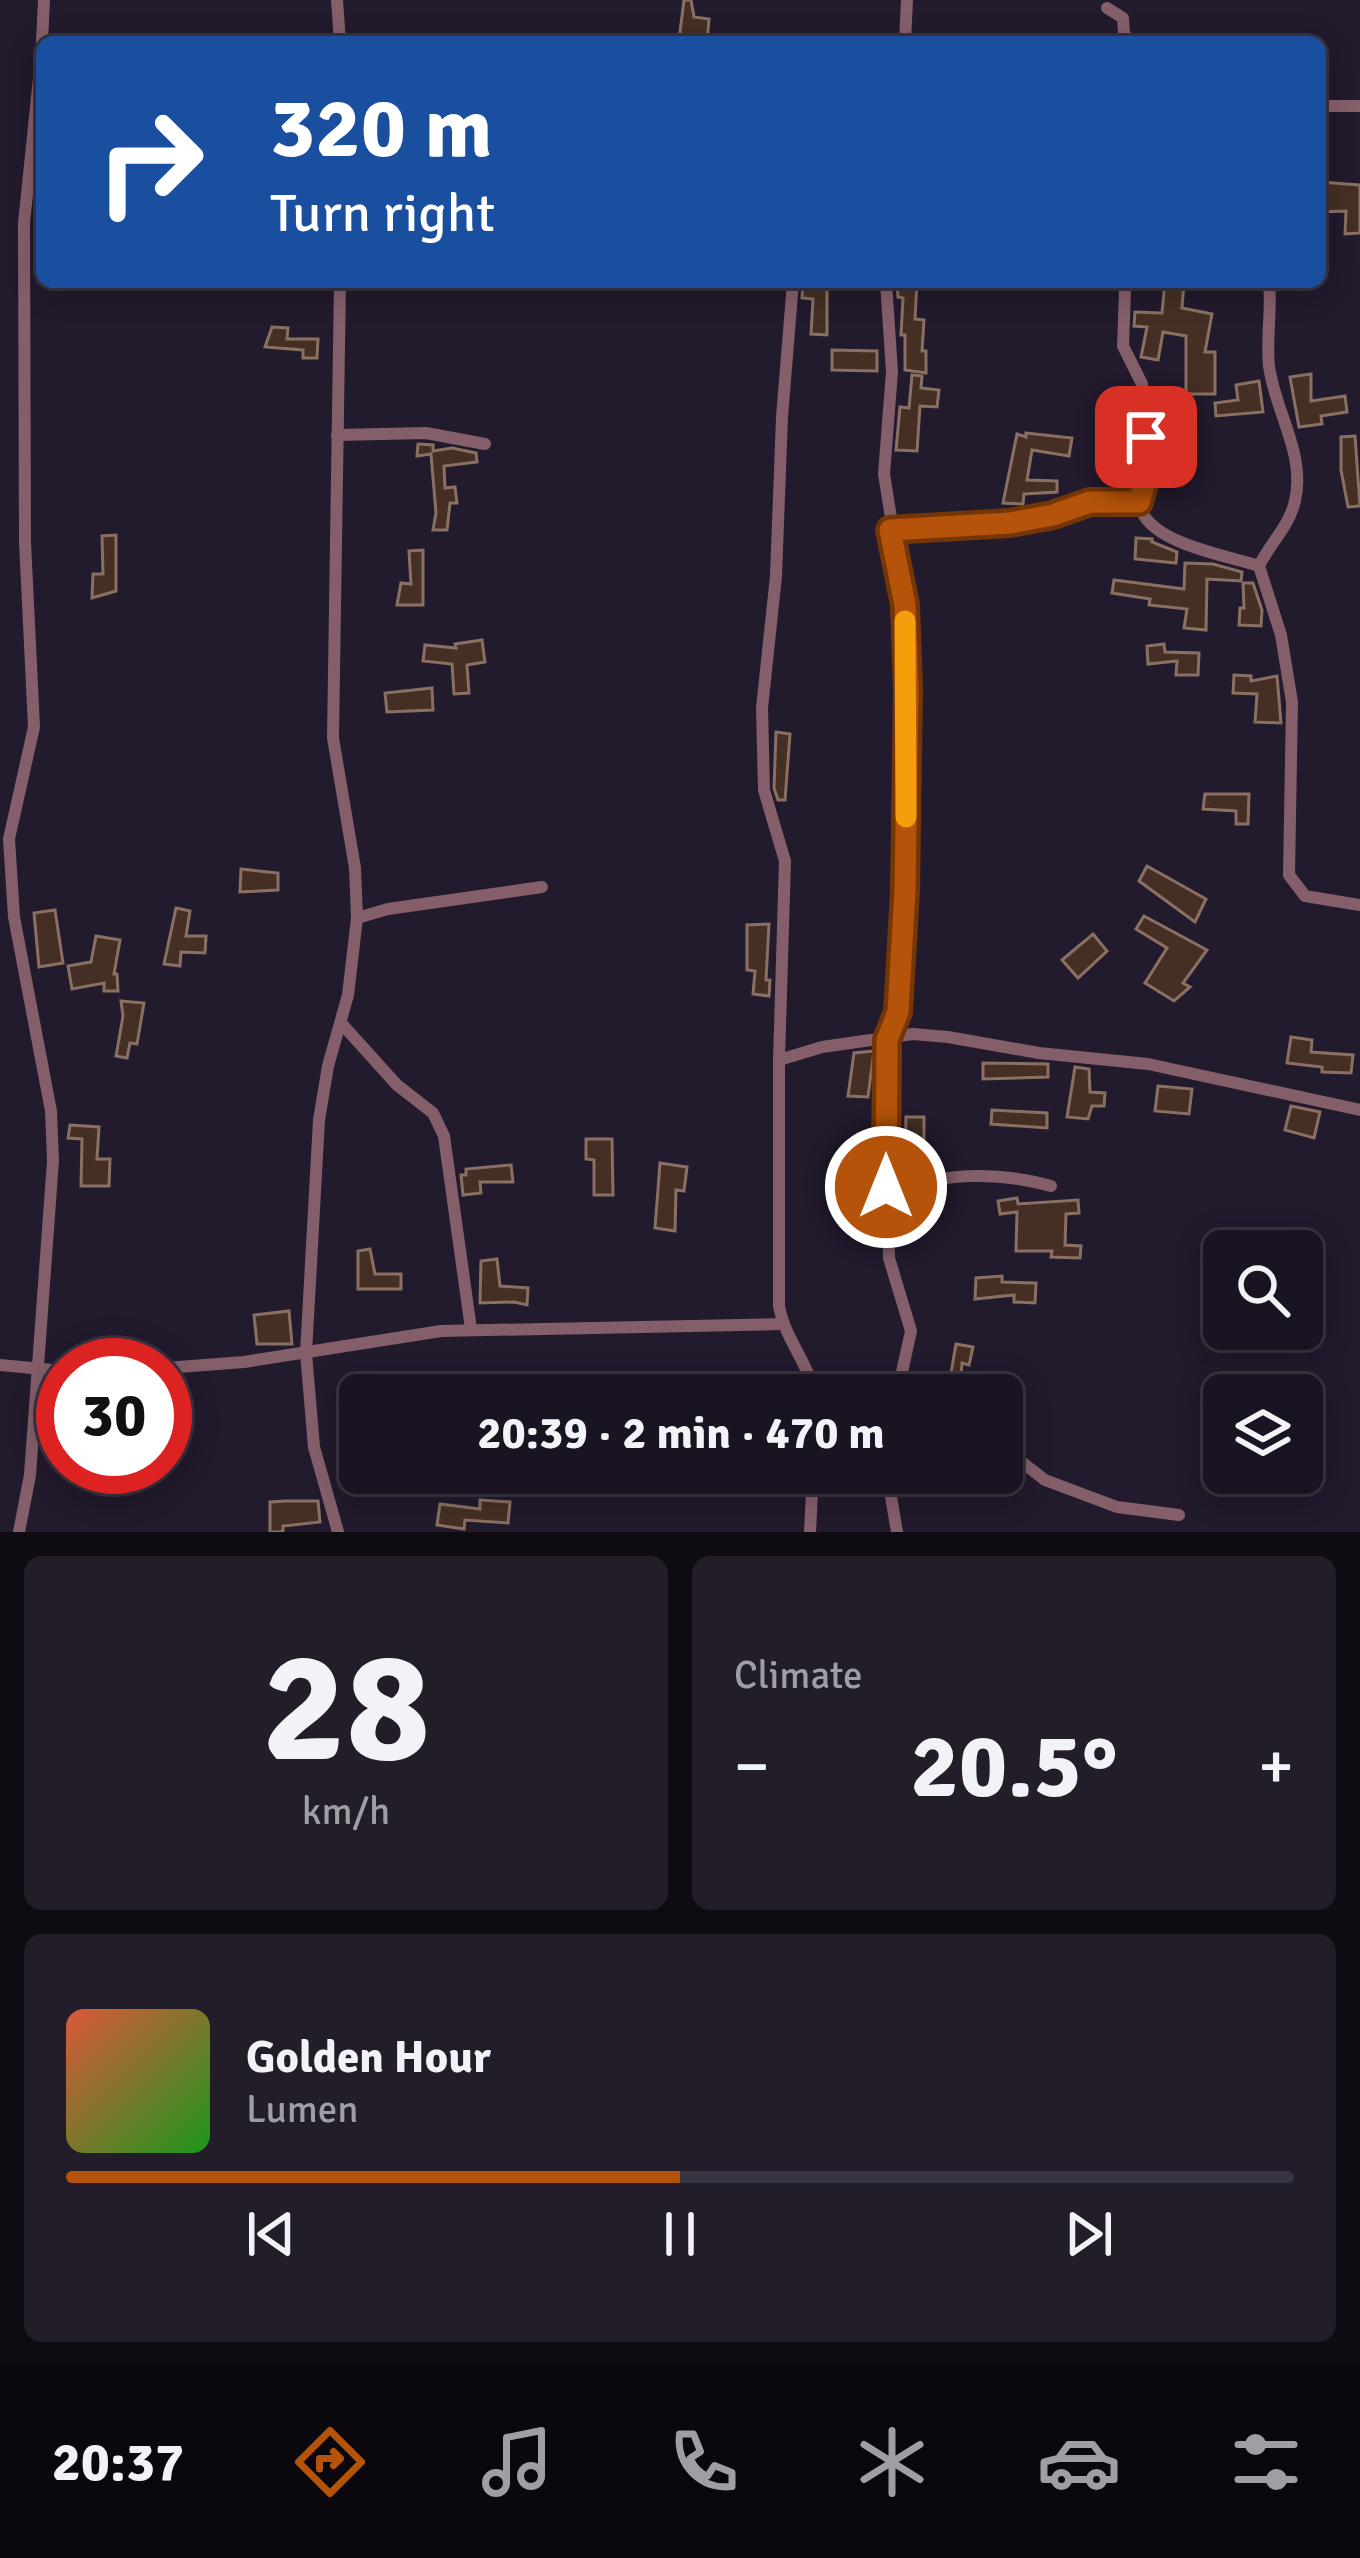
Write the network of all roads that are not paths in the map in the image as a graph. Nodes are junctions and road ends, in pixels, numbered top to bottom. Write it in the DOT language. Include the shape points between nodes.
graph roads {
  1 [pos="44,0"];
  2 [pos="338,0"];
  3 [pos="907,0"];
  4 [pos="1107,8"];
  5 [pos="42,36"];
  6 [pos="340,36"];
  7 [pos="905,36"];
  8 [pos="1126,36"];
  9 [pos="36,104"];
  10 [pos="1326,106"];
  11 [pos="1360,106"];
  12 [pos="340,288"];
  13 [pos="793,288"];
  14 [pos="886,288"];
  15 [pos="1269,288"];
  16 [pos="1124,291"];
  17 [pos="337,435"];
  18 [pos="485,444"];
  19 [pos="1139,502"];
  20 [pos="890,530"];
  21 [pos="1259,566"];
  22 [pos="542,887"];
  23 [pos="6,904"];
  24 [pos="1360,905"];
  25 [pos="357,918"];
  26 [pos="341,1023"];
  27 [pos="887,1040"];
  28 [pos="779,1060"];
  29 [pos="1360,1110"];
  30 [pos="1051,1186"];
  31 [pos="886,1187"];
  32 [pos="783,1324"];
  33 [pos="471,1329"];
  34 [pos="40,1338"];
  35 [pos="306,1353"];
  36 [pos="0,1365"];
  37 [pos="192,1365"];
  38 [pos="36,1371"];
  39 [pos="809,1374"];
  40 [pos="901,1374"];
  41 [pos="36,1395"];
  42 [pos="1023,1463"];
  43 [pos="812,1494"];
  44 [pos="891,1494"];
  45 [pos="1179,1515"];
  46 [pos="19,1532"];
  47 [pos="338,1532"];
  48 [pos="810,1532"];
  49 [pos="897,1532"];
  1 -- 5 [label="street"];
  2 -- 6 [label="street"];
  3 -- 7 [label="street"];
  4 -- 8 [label="street" via="1123,18"];
  9 -- 23 [label="street" via="24,223 34,727 9,839"];
  10 -- 11 [label="street"];
  12 -- 17 [label="street"];
  13 -- 28 [label="street" via="762,708 764,790 784,861"];
  14 -- 20 [label="street"];
  15 -- 21 [label="street" via="1272,385 1299,479 1285,528"];
  16 -- 19 [label="street" via="1123,346 1142,384 1148,459"];
  17 -- 18 [label="street" via="426,433"];
  17 -- 25 [label="street" via="333,738"];
  19 -- 20 [label="street" via="1090,502 1010,523"];
  19 -- 21 [label="street" via="1155,529"];
  20 -- 27 [label="street" via="905,605 908,689 903,947 898,1012"];
  21 -- 24 [label="street" via="1292,702 1289,875 1305,896"];
  22 -- 25 [label="street"];
  23 -- 34 [label="street" via="53,1140"];
  25 -- 26 [label="street"];
  26 -- 33 [label="street" via="434,1113 444,1136"];
  26 -- 35 [label="street" via="319,1120"];
  27 -- 28 [label="street"];
  27 -- 29 [label="street" via="948,1036 1148,1064"];
  27 -- 31 [label="street"];
  28 -- 32 [label="street"];
  30 -- 31 [label="street" via="956,1174"];
  31 -- 40 [label="street" via="889,1258 910,1331"];
  32 -- 33 [label="street"];
  32 -- 39 [label="street"];
  33 -- 35 [label="street"];
  35 -- 37 [label="street"];
  35 -- 47 [label="street" via="314,1448"];
  36 -- 38 [label="street"];
  41 -- 46 [label="street"];
  42 -- 45 [label="street" via="1117,1507"];
  43 -- 48 [label="street"];
  44 -- 49 [label="street"];
}
